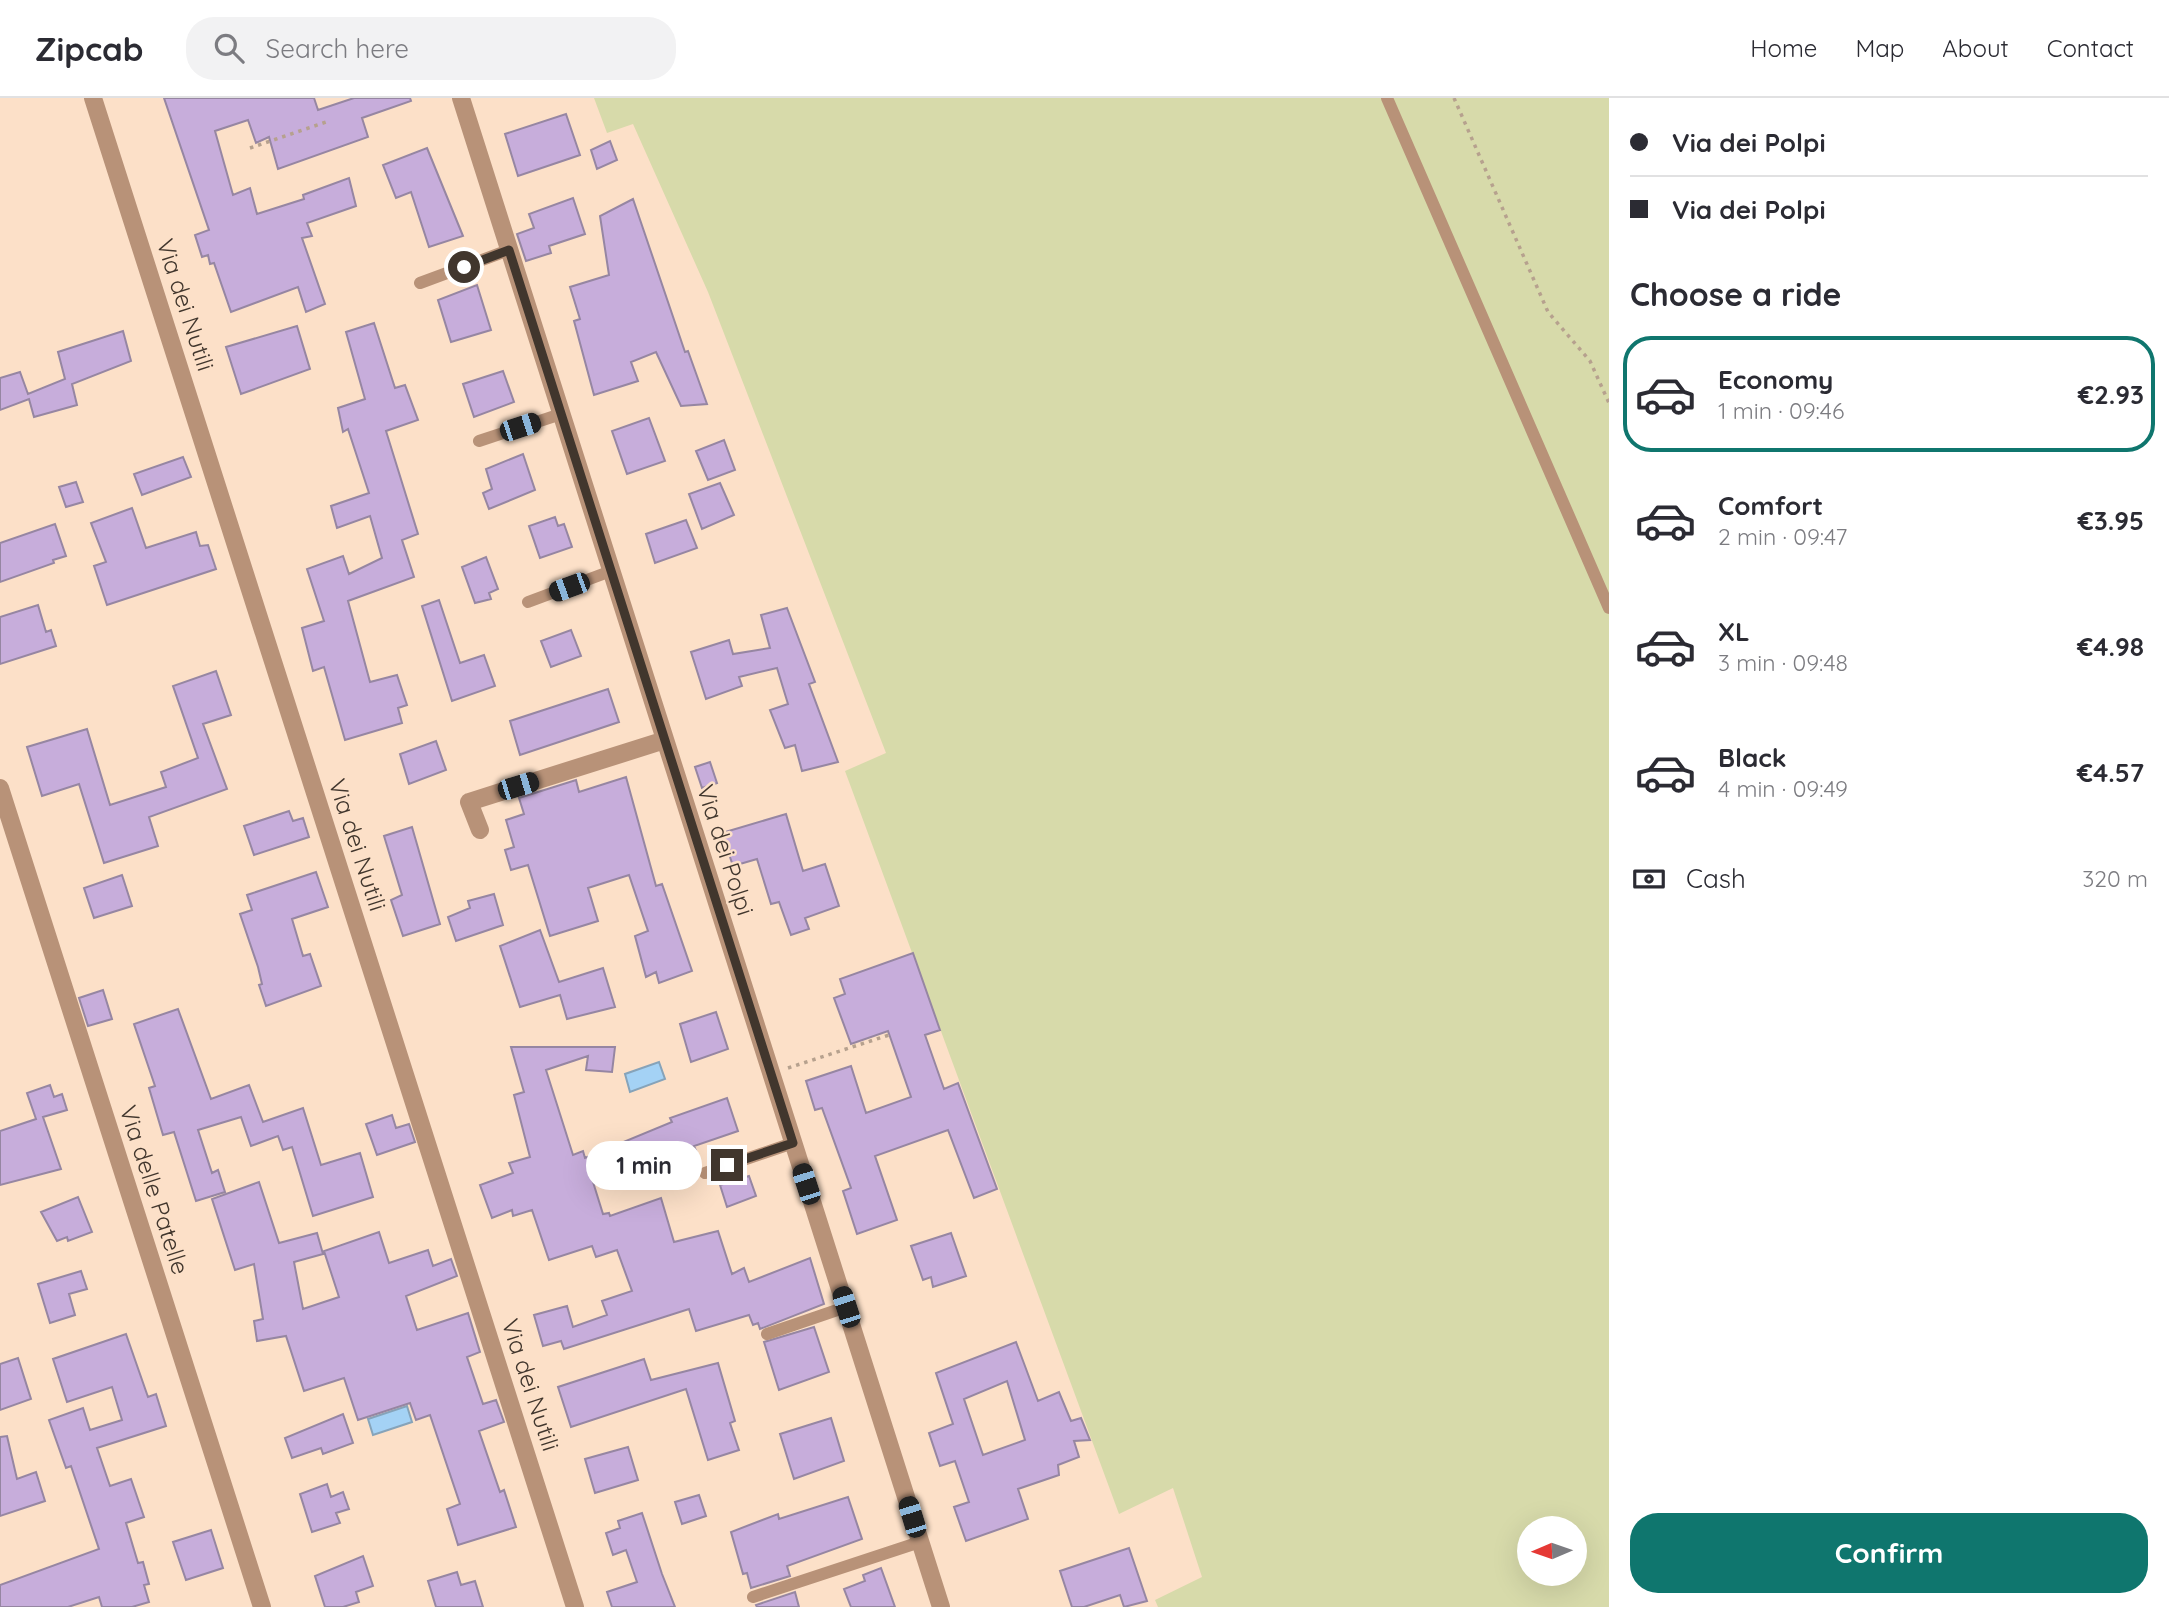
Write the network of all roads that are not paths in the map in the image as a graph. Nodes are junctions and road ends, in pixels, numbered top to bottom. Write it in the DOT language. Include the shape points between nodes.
graph roads {
  1 [pos="93,98"];
  2 [pos="461,98"];
  3 [pos="1387,98"];
  4 [pos="509,250"];
  5 [pos="420,283"];
  6 [pos="561,414"];
  7 [pos="480,440"];
  8 [pos="611,571"];
  9 [pos="528,602"];
  10 [pos="1609,608"];
  11 [pos="665,740"];
  12 [pos="0,788"];
  13 [pos="480,830"];
  14 [pos="793,1143"];
  15 [pos="705,1173"];
  16 [pos="846,1307"];
  17 [pos="767,1334"];
  18 [pos="920,1542"];
  19 [pos="753,1597"];
  20 [pos="262,1607"];
  21 [pos="575,1607"];
  22 [pos="941,1607"];
  1 -- 21 [label="street, Via dei Nutili"];
  2 -- 4 [label="street, Via dei Polpi"];
  3 -- 10 [label="lane"];
  4 -- 5 [label="lane"];
  4 -- 6 [label="street, Via dei Polpi"];
  6 -- 7 [label="lane"];
  6 -- 8 [label="street, Via dei Polpi"];
  8 -- 9 [label="lane"];
  8 -- 11 [label="street, Via dei Polpi"];
  11 -- 13 [label="street" via="469,802"];
  11 -- 14 [label="street, Via dei Polpi"];
  12 -- 20 [label="street, Via delle Patelle"];
  14 -- 15 [label="lane"];
  14 -- 16 [label="street, Via dei Polpi"];
  16 -- 17 [label="lane"];
  16 -- 18 [label="street, Via dei Polpi"];
  18 -- 19 [label="lane"];
  18 -- 22 [label="street, Via dei Polpi"];
}
